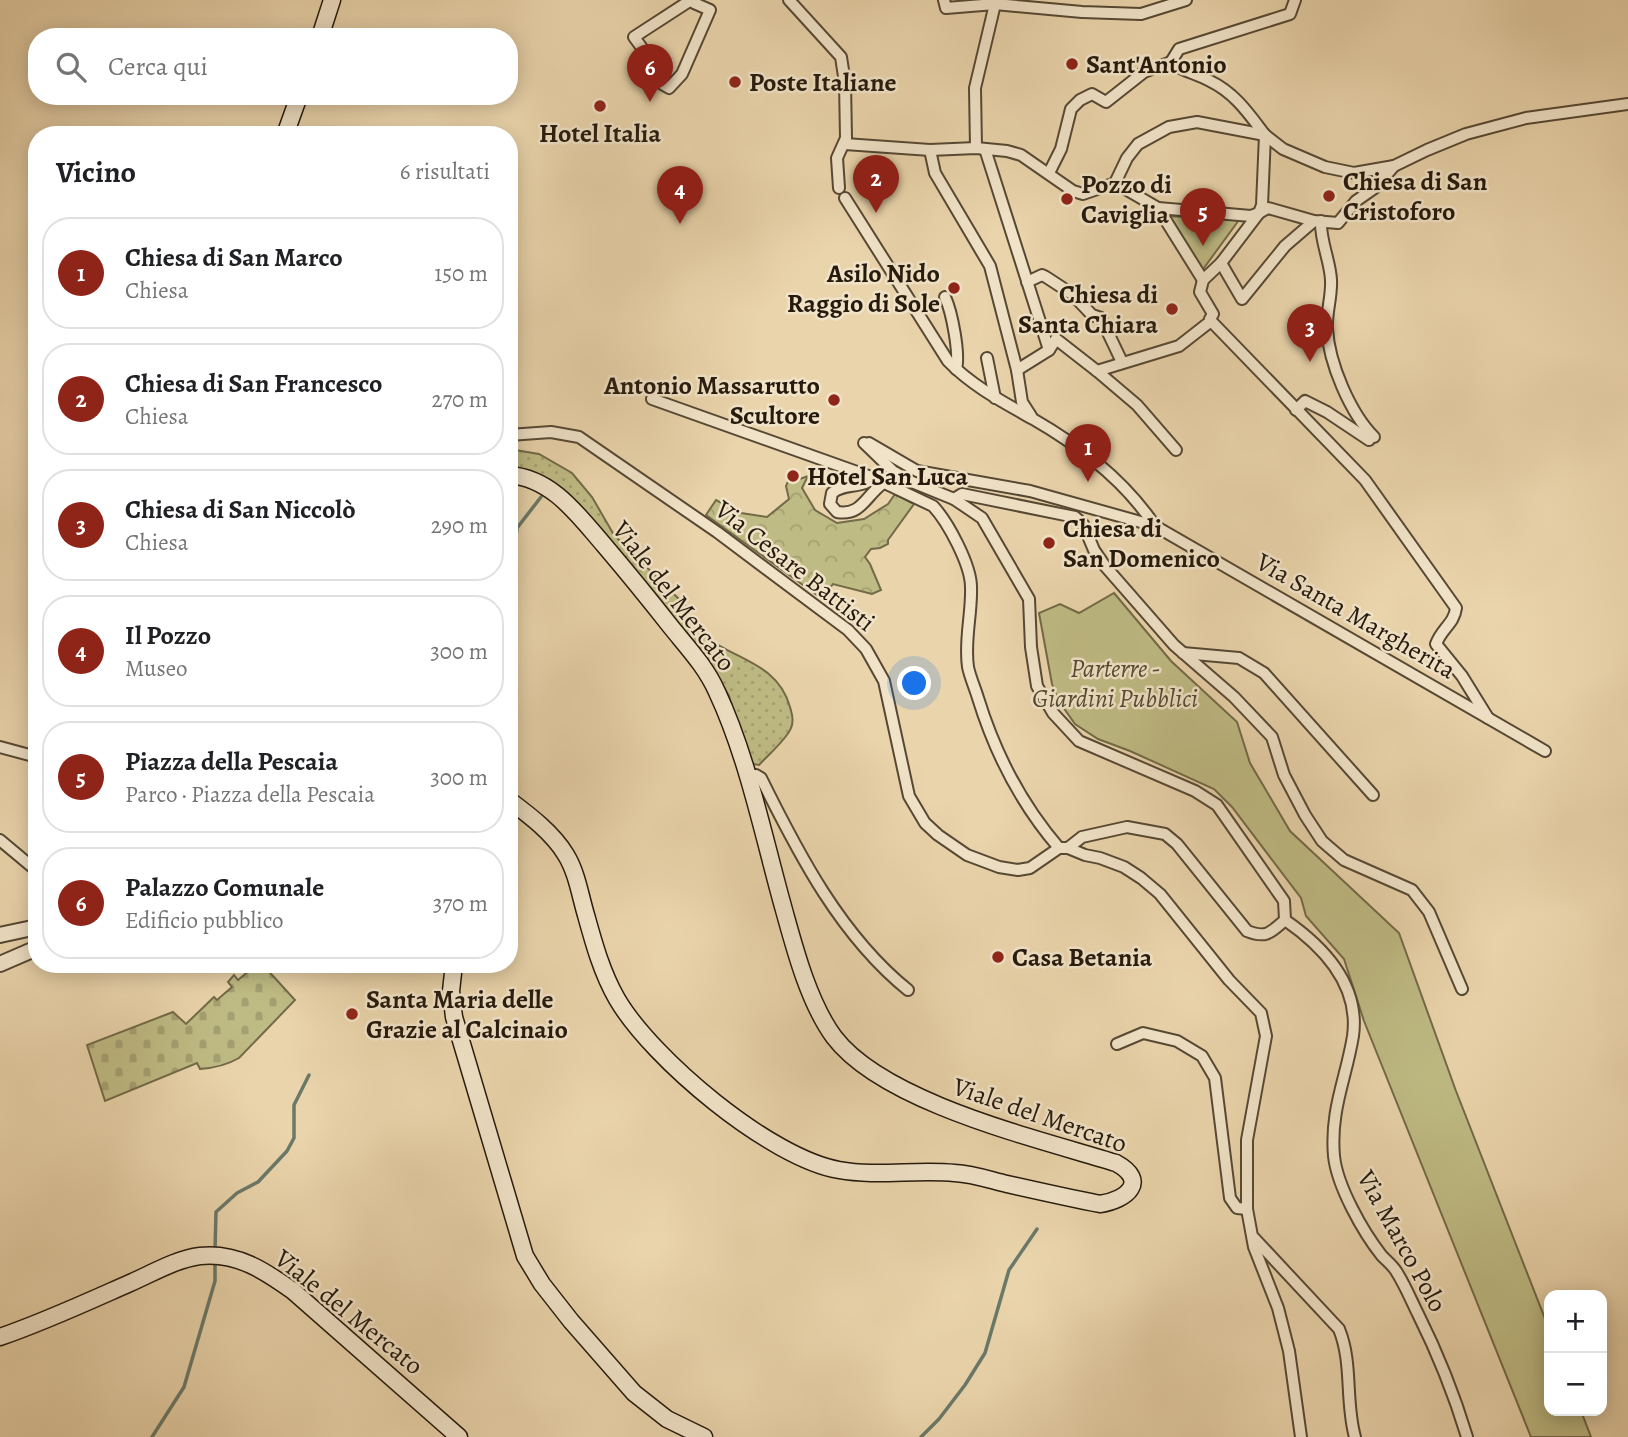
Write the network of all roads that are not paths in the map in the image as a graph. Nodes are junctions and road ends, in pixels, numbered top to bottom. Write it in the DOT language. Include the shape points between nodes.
graph roads {
  1 [pos="332,0"];
  2 [pos="672,0"];
  3 [pos="789,0"];
  4 [pos="944,0"];
  5 [pos="1186,0"];
  6 [pos="1295,0"];
  7 [pos="695,1"];
  8 [pos="995,4"];
  9 [pos="675,12"];
  10 [pos="323,28"];
  11 [pos="1171,62"];
  12 [pos="1628,104"];
  13 [pos="296,105"];
  14 [pos="288,126"];
  15 [pos="1265,135"];
  16 [pos="845,144"];
  17 [pos="981,148"];
  18 [pos="930,150"];
  19 [pos="1394,166"];
  20 [pos="1049,173"];
  21 [pos="1115,183"];
  22 [pos="1158,208"];
  23 [pos="1259,214"];
  24 [pos="1318,221"];
  25 [pos="1221,264"];
  26 [pos="1203,281"];
  27 [pos="1027,282"];
  28 [pos="945,297"];
  29 [pos="1211,321"];
  30 [pos="1049,350"];
  31 [pos="987,358"];
  32 [pos="1122,362"];
  33 [pos="956,369"];
  34 [pos="1017,370"];
  35 [pos="1097,371"];
  36 [pos="995,398"];
  37 [pos="652,399"];
  38 [pos="1296,410"];
  39 [pos="1034,419"];
  40 [pos="518,434"];
  41 [pos="1176,450"];
  42 [pos="890,468"];
  43 [pos="518,477"];
  44 [pos="878,481"];
  45 [pos="954,499"];
  46 [pos="1155,526"];
  47 [pos="1183,653"];
  48 [pos="1489,719"];
  49 [pos="0,747"];
  50 [pos="1545,751"];
  51 [pos="28,755"];
  52 [pos="747,777"];
  53 [pos="1373,795"];
  54 [pos="518,808"];
  55 [pos="0,840"];
  56 [pos="1063,848"];
  57 [pos="28,863"];
  58 [pos="1285,920"];
  59 [pos="28,929"];
  60 [pos="0,935"];
  61 [pos="28,952"];
  62 [pos="0,964"];
  63 [pos="453,973"];
  64 [pos="1462,989"];
  65 [pos="908,990"];
  66 [pos="1117,1044"];
  67 [pos="1247,1209"];
  68 [pos="1252,1236"];
  69 [pos="0,1337"];
  70 [pos="459,1437"];
  71 [pos="704,1437"];
  72 [pos="1301,1437"];
  73 [pos="1355,1437"];
  74 [pos="1467,1437"];
  1 -- 10 [label="main road"];
  2 -- 9 [label="street"];
  3 -- 16 [label="street" via="841,57"];
  4 -- 8 [label="street" via="946,8"];
  5 -- 8 [label="street" via="1140,14"];
  6 -- 11 [label="street" via="1290,14 1179,49"];
  7 -- 9 [label="street" via="680,17"];
  7 -- 9 [label="street" via="710,10 682,74 669,88 657,81 645,62 650,59 634,37"];
  8 -- 17 [label="street" via="975,88"];
  11 -- 15 [label="street" via="1230,92"];
  11 -- 20 [label="street" via="1144,72 1106,103 1092,94 1080,100 1071,109 1061,149"];
  12 -- 19 [label="street" via="1514,121 1466,134"];
  13 -- 14 [label="main road"];
  15 -- 19 [label="street" via="1283,149 1325,167 1353,173"];
  15 -- 21 [label="street" via="1197,122 1169,127 1138,144"];
  15 -- 23 [label="street"];
  16 -- 18 [label="street"];
  16 -- 33 [label="street" via="837,158 842,193 934,342"];
  17 -- 18 [label="street"];
  17 -- 20 [label="street" via="1021,155"];
  17 -- 27 [label="street"];
  18 -- 34 [label="street" via="935,173 990,266"];
  19 -- 24 [label="street" via="1338,223"];
  20 -- 21 [label="street" via="1083,194"];
  21 -- 22 [label="street"];
  22 -- 23 [label="street"];
  22 -- 26 [label="street"];
  23 -- 24 [label="street" via="1268,208"];
  23 -- 25 [label="street"];
  24 -- 25 [label="street" via="1285,246 1242,299"];
  24 -- 38 [label="street" via="1331,282 1329,353 1361,425 1374,437 1371,441 1305,401"];
  25 -- 26 [label="street"];
  26 -- 29 [label="street" via="1200,292 1213,314"];
  27 -- 30 [label="street"];
  27 -- 32 [label="street" via="1042,275 1101,318"];
  28 -- 33 [label="street" via="958,355"];
  29 -- 32 [label="street" via="1179,346"];
  29 -- 38 [label="street"];
  30 -- 34 [label="street"];
  30 -- 35 [label="street" via="1056,339"];
  31 -- 36 [label="street"];
  32 -- 35 [label="street"];
  33 -- 36 [label="street"];
  34 -- 39 [label="street" via="1022,402"];
  35 -- 41 [label="street" via="1137,405"];
  36 -- 39 [label="street"];
  37 -- 44 [label="street"];
  38 -- 48 [label="street" via="1365,480 1456,608 1455,618 1436,644"];
  39 -- 46 [label="street" via="1104,469"];
  40 -- 56 [label="street, Via Cesare Battisti" via="551,432 579,437 718,532 848,630 866,649 884,681 909,796 938,835 967,855 1017,870 1030,868"];
  42 -- 44 [label="street"];
  42 -- 45 [label="street"];
  42 -- 46 [label="street, Via Santa Margherita" via="865,441 917,471 1030,491"];
  43 -- 52 [label="main road, Viale del Mercato" via="540,482 560,497 702,665 718,694"];
  44 -- 56 [label="street" via="933,506 965,561 972,584 968,668 983,714 1028,809"];
  45 -- 47 [label="street" via="961,494 1075,517 1105,566"];
  45 -- 58 [label="street" via="982,518 1029,599 1037,686 1053,713 1079,741 1217,805 1284,901"];
  46 -- 48 [label="street, Via Santa Margherita"];
  47 -- 53 [label="street" via="1239,659 1264,673"];
  47 -- 64 [label="street" via="1272,737 1289,785 1322,841 1344,860 1412,890 1429,912"];
  48 -- 50 [label="street, Via Santa Margherita"];
  49 -- 51 [label="street"];
  52 -- 54 [label="main road, Viale del Mercato" via="793,943 820,1011 848,1052 867,1068 932,1103 1126,1168 1132,1188 1123,1198 1100,1204 955,1173 836,1170 799,1158 751,1129 649,1041 617,999 564,852"];
  52 -- 65 [label="street" via="761,778 835,909 882,969"];
  55 -- 57 [label="street"];
  56 -- 58 [label="street, Via Cesare Battisti" via="1082,838 1127,827 1165,834 1247,931 1259,936 1270,933"];
  56 -- 67 [label="street" via="1124,867 1141,878 1160,894 1261,1013 1266,1036 1247,1140"];
  58 -- 74 [label="street, Via Marco Polo" via="1338,967 1352,1006 1353,1035 1335,1106 1338,1172 1354,1212 1396,1270 1436,1351"];
  59 -- 60 [label="street"];
  61 -- 62 [label="street"];
  63 -- 71 [label="main road" via="454,1017 525,1256 571,1321 634,1393 667,1419"];
  66 -- 67 [label="street" via="1143,1033 1177,1041 1202,1056 1215,1078 1230,1198 1237,1208"];
  67 -- 68 [label="street"];
  68 -- 72 [label="street" via="1289,1350"];
  68 -- 73 [label="street" via="1339,1329 1346,1345"];
  69 -- 70 [label="main road, Viale del Mercato" via="174,1264 199,1256 224,1257 264,1270 293,1292"];
}
